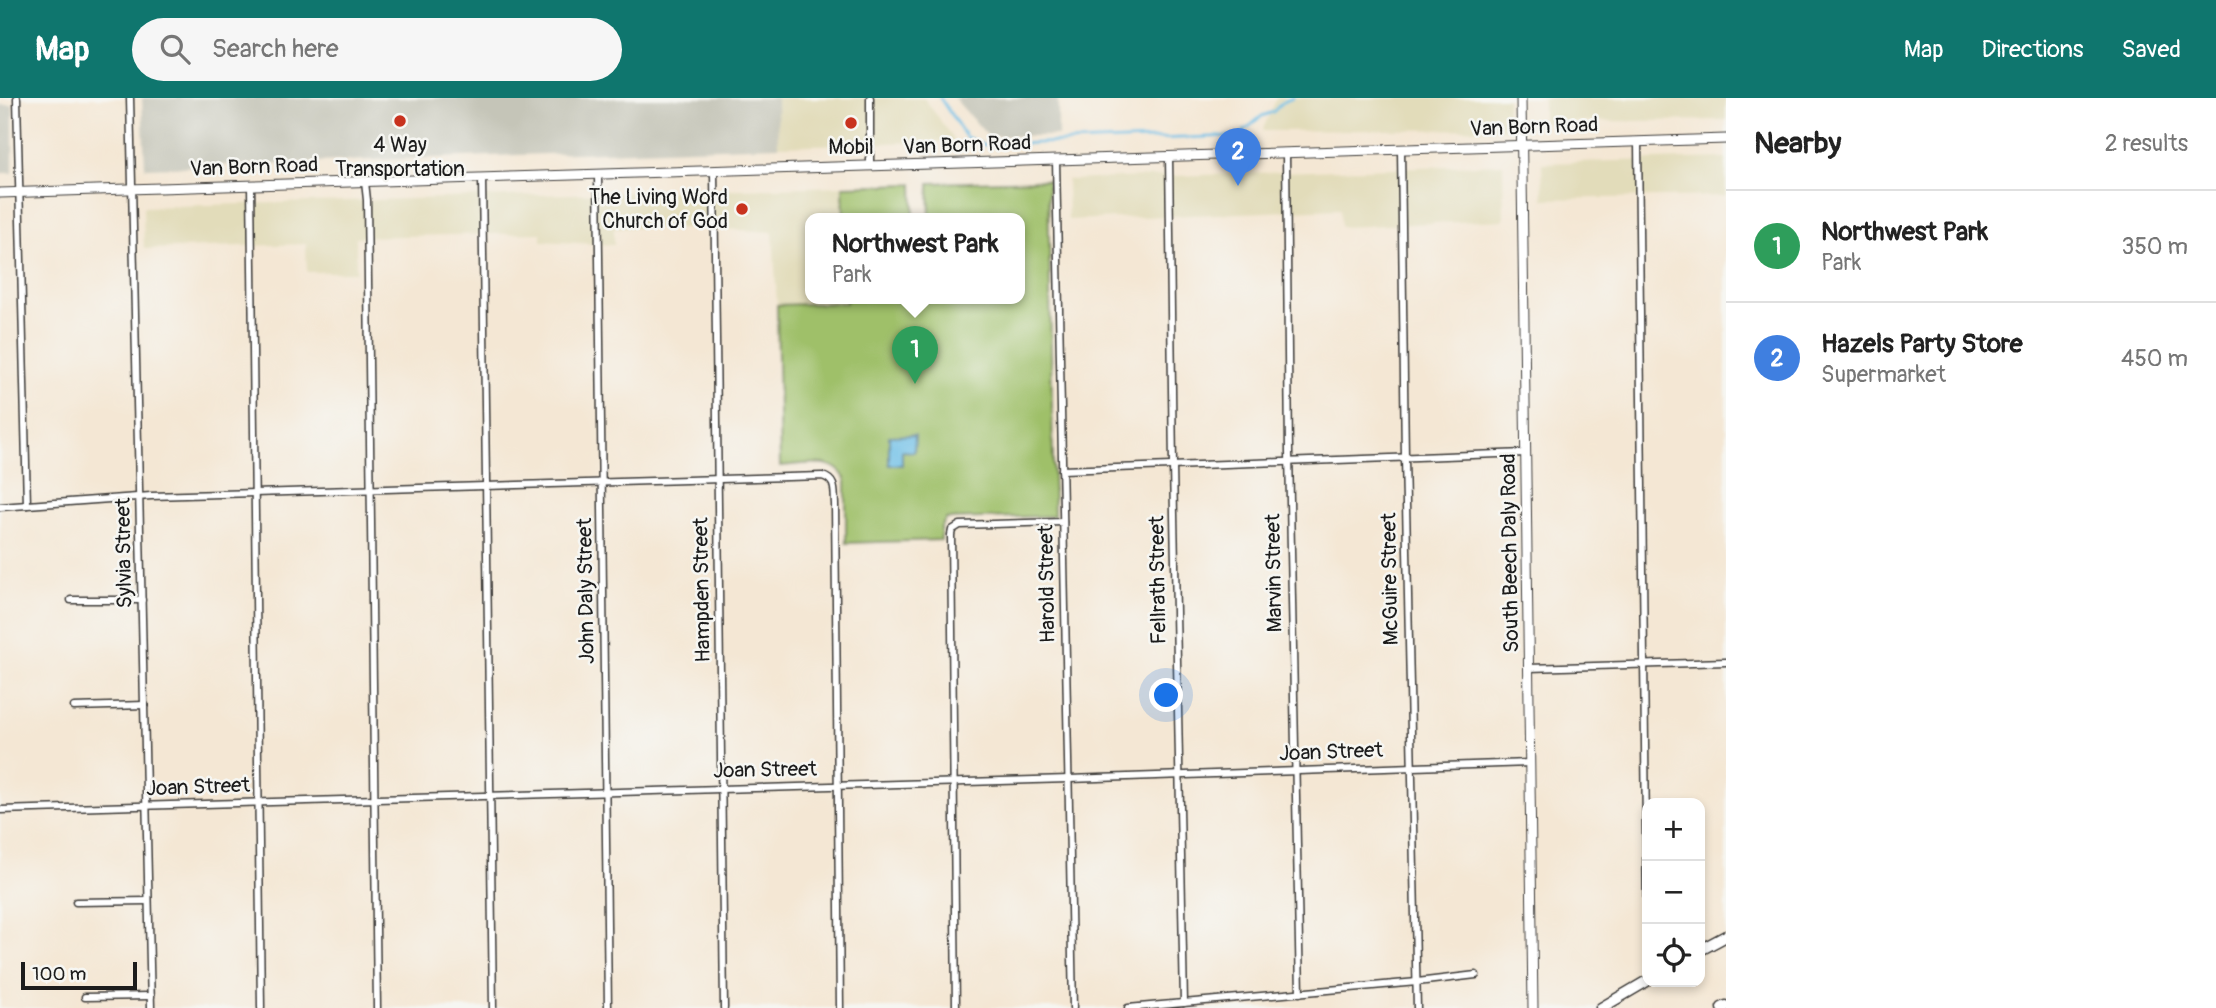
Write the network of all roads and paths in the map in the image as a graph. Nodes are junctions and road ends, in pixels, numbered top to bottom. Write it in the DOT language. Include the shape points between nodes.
graph roads {
  1 [pos="18,98"];
  2 [pos="130,98"];
  3 [pos="870,98"];
  4 [pos="1521,98"];
  5 [pos="1726,139"];
  6 [pos="1638,142"];
  7 [pos="1522,145"];
  8 [pos="1401,149"];
  9 [pos="1286,153"];
  10 [pos="1169,156"];
  11 [pos="1056,160"];
  12 [pos="870,166"];
  13 [pos="715,171"];
  14 [pos="598,174"];
  15 [pos="482,178"];
  16 [pos="365,182"];
  17 [pos="251,185"];
  18 [pos="133,189"];
  19 [pos="21,192"];
  20 [pos="0,193"];
  21 [pos="1526,453"];
  22 [pos="1405,458"];
  23 [pos="1289,462"];
  24 [pos="1173,466"];
  25 [pos="1062,470"];
  26 [pos="718,479"];
  27 [pos="602,482"];
  28 [pos="486,486"];
  29 [pos="370,489"];
  30 [pos="254,493"];
  31 [pos="140,496"];
  32 [pos="27,505"];
  33 [pos="0,508"];
  34 [pos="1063,522"];
  35 [pos="71,600"];
  36 [pos="142,600"];
  37 [pos="1726,662"];
  38 [pos="1644,665"];
  39 [pos="1529,668"];
  40 [pos="145,705"];
  41 [pos="74,707"];
  42 [pos="1530,763"];
  43 [pos="1411,767"];
  44 [pos="1296,771"];
  45 [pos="1180,775"];
  46 [pos="1069,779"];
  47 [pos="954,782"];
  48 [pos="838,785"];
  49 [pos="723,788"];
  50 [pos="606,791"];
  51 [pos="489,795"];
  52 [pos="374,799"];
  53 [pos="258,802"];
  54 [pos="147,806"];
  55 [pos="0,810"];
  56 [pos="1646,861"];
  57 [pos="148,901"];
  58 [pos="76,902"];
  59 [pos="1726,936"];
  60 [pos="1705,947"];
  61 [pos="1476,975"];
  62 [pos="1417,982"];
  63 [pos="1642,984"];
  64 [pos="1300,993"];
  65 [pos="151,996"];
  66 [pos="85,997"];
  67 [pos="1184,1003"];
  68 [pos="151,1008"];
  69 [pos="261,1008"];
  70 [pos="377,1008"];
  71 [pos="493,1008"];
  72 [pos="608,1008"];
  73 [pos="724,1008"];
  74 [pos="840,1008"];
  75 [pos="956,1008"];
  76 [pos="1073,1008"];
  77 [pos="1128,1008"];
  78 [pos="1417,1008"];
  79 [pos="1533,1008"];
  80 [pos="1601,1008"];
  1 -- 19 [label="street"];
  2 -- 18 [label="street, Sylvia Street"];
  3 -- 12 [label="street"];
  4 -- 7 [label="main road, South Beech Daly Road"];
  5 -- 6 [label="main road, Van Born Road"];
  6 -- 7 [label="main road, Van Born Road"];
  6 -- 38 [label="street"];
  7 -- 8 [label="main road, Van Born Road"];
  7 -- 21 [label="main road, South Beech Daly Road"];
  8 -- 9 [label="main road, Van Born Road"];
  8 -- 22 [label="street, McGuire Street"];
  9 -- 10 [label="main road, Van Born Road"];
  9 -- 23 [label="street, Marvin Street"];
  10 -- 11 [label="main road, Van Born Road"];
  10 -- 24 [label="street, Fellrath Street"];
  11 -- 12 [label="main road, Van Born Road"];
  11 -- 25 [label="street, Harold Street"];
  12 -- 13 [label="main road, Van Born Road"];
  13 -- 14 [label="main road, Van Born Road"];
  13 -- 26 [label="street, Hampden Street"];
  14 -- 15 [label="main road, Van Born Road"];
  14 -- 27 [label="street, John Daly Street"];
  15 -- 16 [label="main road, Van Born Road"];
  15 -- 28 [label="street"];
  16 -- 17 [label="main road, Van Born Road"];
  16 -- 29 [label="street"];
  17 -- 18 [label="main road, Van Born Road"];
  17 -- 30 [label="street"];
  18 -- 19 [label="main road, Van Born Road"];
  18 -- 31 [label="street, Sylvia Street"];
  19 -- 20 [label="main road, Van Born Road"];
  19 -- 32 [label="street"];
  21 -- 22 [label="street"];
  21 -- 39 [label="main road, South Beech Daly Road"];
  22 -- 23 [label="street"];
  22 -- 43 [label="street, McGuire Street"];
  23 -- 24 [label="street"];
  23 -- 44 [label="street, Marvin Street"];
  24 -- 25 [label="street"];
  24 -- 45 [label="street, Fellrath Street"];
  25 -- 34 [label="street, Harold Street"];
  26 -- 27 [label="street"];
  26 -- 48 [label="street" via="822,476 834,484"];
  26 -- 49 [label="street, Hampden Street"];
  27 -- 28 [label="street"];
  27 -- 50 [label="street, John Daly Street"];
  28 -- 29 [label="street"];
  28 -- 51 [label="street"];
  29 -- 30 [label="street"];
  29 -- 52 [label="street"];
  30 -- 31 [label="street"];
  30 -- 53 [label="street"];
  31 -- 32 [label="street"];
  31 -- 36 [label="street, Sylvia Street"];
  32 -- 33 [label="street"];
  34 -- 46 [label="street, Harold Street"];
  34 -- 47 [label="street" via="960,525 953,530"];
  35 -- 36 [label="street"];
  36 -- 40 [label="street, Sylvia Street"];
  37 -- 38 [label="street"];
  38 -- 39 [label="street"];
  38 -- 56 [label="street"];
  39 -- 42 [label="main road, South Beech Daly Road"];
  40 -- 41 [label="street"];
  40 -- 54 [label="street, Sylvia Street"];
  42 -- 43 [label="street, Joan Street"];
  42 -- 79 [label="main road, South Beech Daly Road"];
  43 -- 44 [label="street, Joan Street"];
  43 -- 62 [label="street, McGuire Street"];
  44 -- 45 [label="street, Joan Street"];
  44 -- 64 [label="street, Marvin Street"];
  45 -- 46 [label="street, Joan Street"];
  45 -- 67 [label="street, Fellrath Street"];
  46 -- 47 [label="street, Joan Street"];
  46 -- 76 [label="street, Harold Street"];
  47 -- 48 [label="street, Joan Street"];
  47 -- 75 [label="street"];
  48 -- 49 [label="street, Joan Street"];
  48 -- 74 [label="street"];
  49 -- 50 [label="street, Joan Street"];
  49 -- 73 [label="street, Hampden Street"];
  50 -- 51 [label="street, Joan Street"];
  50 -- 72 [label="street, John Daly Street"];
  51 -- 52 [label="street, Joan Street"];
  51 -- 71 [label="street"];
  52 -- 53 [label="street, Joan Street"];
  52 -- 70 [label="street"];
  53 -- 54 [label="street, Joan Street"];
  53 -- 69 [label="street"];
  54 -- 55 [label="street, Joan Street"];
  54 -- 57 [label="street, Sylvia Street"];
  57 -- 58 [label="street"];
  57 -- 65 [label="street, Sylvia Street"];
  59 -- 60 [label="highway"];
  61 -- 62 [label="street"];
  62 -- 64 [label="street"];
  62 -- 78 [label="street, McGuire Street"];
  63 -- 80 [label="highway"];
  64 -- 67 [label="street"];
  65 -- 66 [label="street"];
  65 -- 68 [label="street, Sylvia Street"];
  67 -- 77 [label="street"];
}
